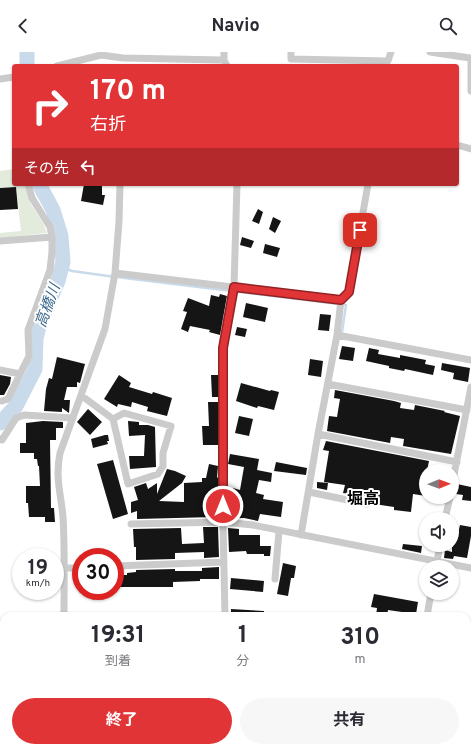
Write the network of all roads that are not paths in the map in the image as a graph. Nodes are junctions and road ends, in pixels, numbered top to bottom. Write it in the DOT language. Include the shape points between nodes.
graph roads {
  1 [pos="224,52"];
  2 [pos="292,52"];
  3 [pos="391,52"];
  4 [pos="435,52"];
  5 [pos="101,53"];
  6 [pos="181,56"];
  7 [pos="123,58"];
  8 [pos="471,58"];
  9 [pos="225,63"];
  10 [pos="64,64"];
  11 [pos="123,64"];
  12 [pos="388,64"];
  13 [pos="12,77"];
  14 [pos="0,79"];
  15 [pos="471,91"];
  16 [pos="459,146"];
  17 [pos="471,149"];
  18 [pos="29,186"];
  19 [pos="120,186"];
  20 [pos="237,186"];
  21 [pos="368,186"];
  22 [pos="52,237"];
  23 [pos="0,242"];
  24 [pos="115,273"];
  25 [pos="234,287"];
  26 [pos="341,300"];
  27 [pos="337,335"];
  28 [pos="471,360"];
  29 [pos="0,370"];
  30 [pos="20,374"];
  31 [pos="328,384"];
  32 [pos="471,387"];
  33 [pos="82,396"];
  34 [pos="1,402"];
  35 [pos="466,410"];
  36 [pos="73,418"];
  37 [pos="113,419"];
  38 [pos="318,434"];
  39 [pos="1,440"];
  40 [pos="456,462"];
  41 [pos="308,492"];
  42 [pos="367,504"];
  43 [pos="223,522"];
  44 [pos="131,524"];
  45 [pos="279,531"];
  46 [pos="301,536"];
  47 [pos="64,548"];
  48 [pos="419,560"];
  49 [pos="224,562"];
  50 [pos="124,566"];
  51 [pos="459,567"];
  52 [pos="64,568"];
  53 [pos="72,568"];
  54 [pos="471,568"];
  55 [pos="275,579"];
  56 [pos="64,600"];
  57 [pos="430,600"];
  58 [pos="64,612"];
  59 [pos="225,612"];
  60 [pos="428,612"];
  1 -- 9 [label="street"];
  2 -- 12 [label="street" via="291,58"];
  3 -- 12 [label="street"];
  4 -- 8 [label="street"];
  5 -- 7 [label="street"];
  5 -- 10 [label="street"];
  6 -- 7 [label="street"];
  6 -- 9 [label="street"];
  7 -- 11 [label="street"];
  8 -- 15 [label="street"];
  13 -- 14 [label="street"];
  16 -- 17 [label="street"];
  18 -- 22 [label="street" via="32,198 50,227"];
  19 -- 24 [label="street"];
  20 -- 25 [label="street"];
  21 -- 26 [label="street" via="349,292"];
  22 -- 23 [label="street"];
  22 -- 30 [label="street" via="50,270 28,330 29,356"];
  24 -- 25 [label="street"];
  24 -- 33 [label="street" via="105,329"];
  25 -- 26 [label="street"];
  25 -- 43 [label="street" via="223,348"];
  26 -- 27 [label="street"];
  27 -- 28 [label="street"];
  27 -- 31 [label="street"];
  29 -- 30 [label="street"];
  30 -- 34 [label="street" via="8,399"];
  31 -- 35 [label="street"];
  31 -- 38 [label="street"];
  32 -- 35 [label="street"];
  33 -- 36 [label="street"];
  33 -- 37 [label="street"];
  35 -- 40 [label="street"];
  36 -- 39 [label="street" via="24,415 16,418"];
  36 -- 47 [label="street" via="57,468"];
  37 -- 37 [label="street" via="124,413 171,426 163,453 163,466 158,474 128,484"];
  38 -- 40 [label="street"];
  38 -- 41 [label="street"];
  41 -- 42 [label="street"];
  41 -- 46 [label="street"];
  43 -- 44 [label="street"];
  43 -- 45 [label="street"];
  43 -- 49 [label="street"];
  45 -- 46 [label="street"];
  45 -- 55 [label="street"];
  46 -- 48 [label="street"];
  49 -- 50 [label="street"];
  49 -- 59 [label="street"];
  51 -- 54 [label="street"];
  52 -- 53 [label="street"];
  56 -- 58 [label="street"];
  57 -- 60 [label="street"];
}
